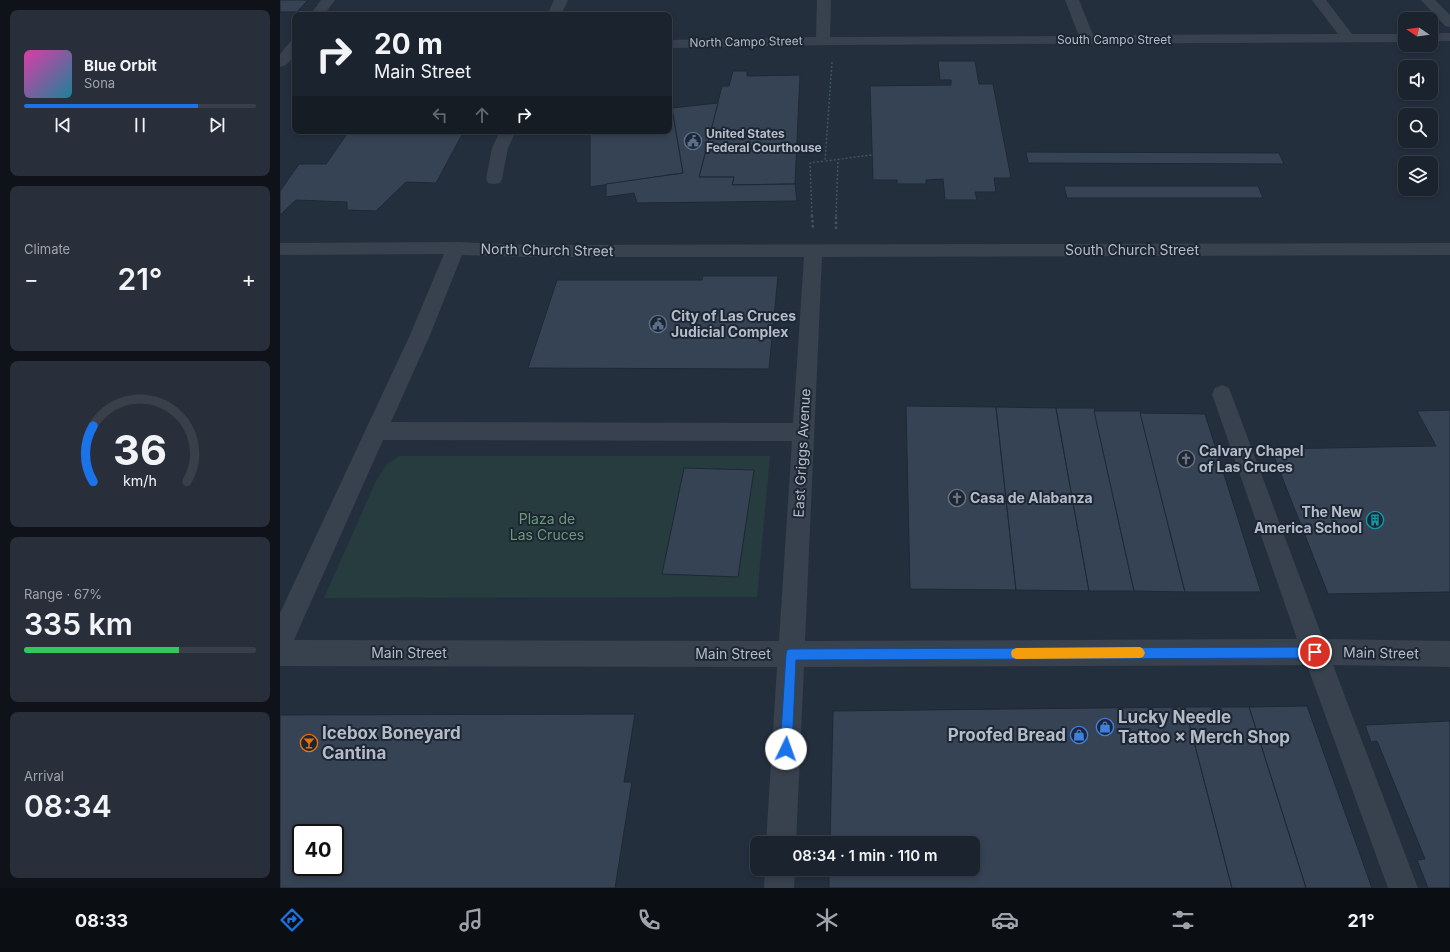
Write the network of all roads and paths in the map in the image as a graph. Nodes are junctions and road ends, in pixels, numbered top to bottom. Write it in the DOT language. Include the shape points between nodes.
graph roads {
  1 [pos="328,0"];
  2 [pos="560,0"];
  3 [pos="824,0"];
  4 [pos="1072,0"];
  5 [pos="1319,0"];
  6 [pos="1428,0"];
  7 [pos="319,12"];
  8 [pos="555,12"];
  9 [pos="1450,23"];
  10 [pos="1438,37"];
  11 [pos="1450,37"];
  12 [pos="1348,38"];
  13 [pos="1398,38"];
  14 [pos="1088,40"];
  15 [pos="828,41"];
  16 [pos="672,44"];
  17 [pos="290,49"];
  18 [pos="280,63"];
  19 [pos="507,134"];
  20 [pos="872,155"];
  21 [pos="838,159"];
  22 [pos="825,161"];
  23 [pos="494,179"];
  24 [pos="813,222"];
  25 [pos="456,248"];
  26 [pos="280,249"];
  27 [pos="1450,249"];
  28 [pos="813,251"];
  29 [pos="835,251"];
  30 [pos="1222,394"];
  31 [pos="376,431"];
  32 [pos="803,432"];
  33 [pos="280,642"];
  34 [pos="1315,652"];
  35 [pos="280,653"];
  36 [pos="791,654"];
  37 [pos="1450,654"];
  38 [pos="781,836"];
  39 [pos="779,876"];
  40 [pos="778,888"];
  41 [pos="1402,888"];
  1 -- 7 [label="street"];
  2 -- 8 [label="street"];
  3 -- 15 [label="street"];
  4 -- 14 [label="street"];
  5 -- 12 [label="street"];
  6 -- 9 [label="street"];
  10 -- 11 [label="street"];
  12 -- 13 [label="street, South Campo Street"];
  12 -- 14 [label="street, South Campo Street"];
  14 -- 15 [label="street, South Campo Street"];
  15 -- 16 [label="street, North Campo Street"];
  15 -- 22 [label="path"];
  17 -- 18 [label="street"];
  19 -- 23 [label="street" via="500,148"];
  20 -- 21 [label="path"];
  21 -- 22 [label="path"];
  21 -- 29 [label="path"];
  22 -- 24 [label="path" via="810,163"];
  25 -- 26 [label="street, North Church Street"];
  25 -- 28 [label="street, North Church Street" via="527,251"];
  25 -- 31 [label="street"];
  27 -- 29 [label="street, South Church Street"];
  28 -- 29 [label="street, South Church Street"];
  28 -- 32 [label="street, East Griggs Avenue"];
  30 -- 34 [label="street"];
  31 -- 32 [label="street"];
  31 -- 33 [label="street"];
  32 -- 36 [label="street, East Griggs Avenue"];
  34 -- 36 [label="street, Main Street"];
  34 -- 37 [label="street, Main Street"];
  34 -- 41 [label="street"];
  35 -- 36 [label="street, Main Street"];
  36 -- 38 [label="street, East Griggs Avenue"];
  39 -- 40 [label="street"];
}
